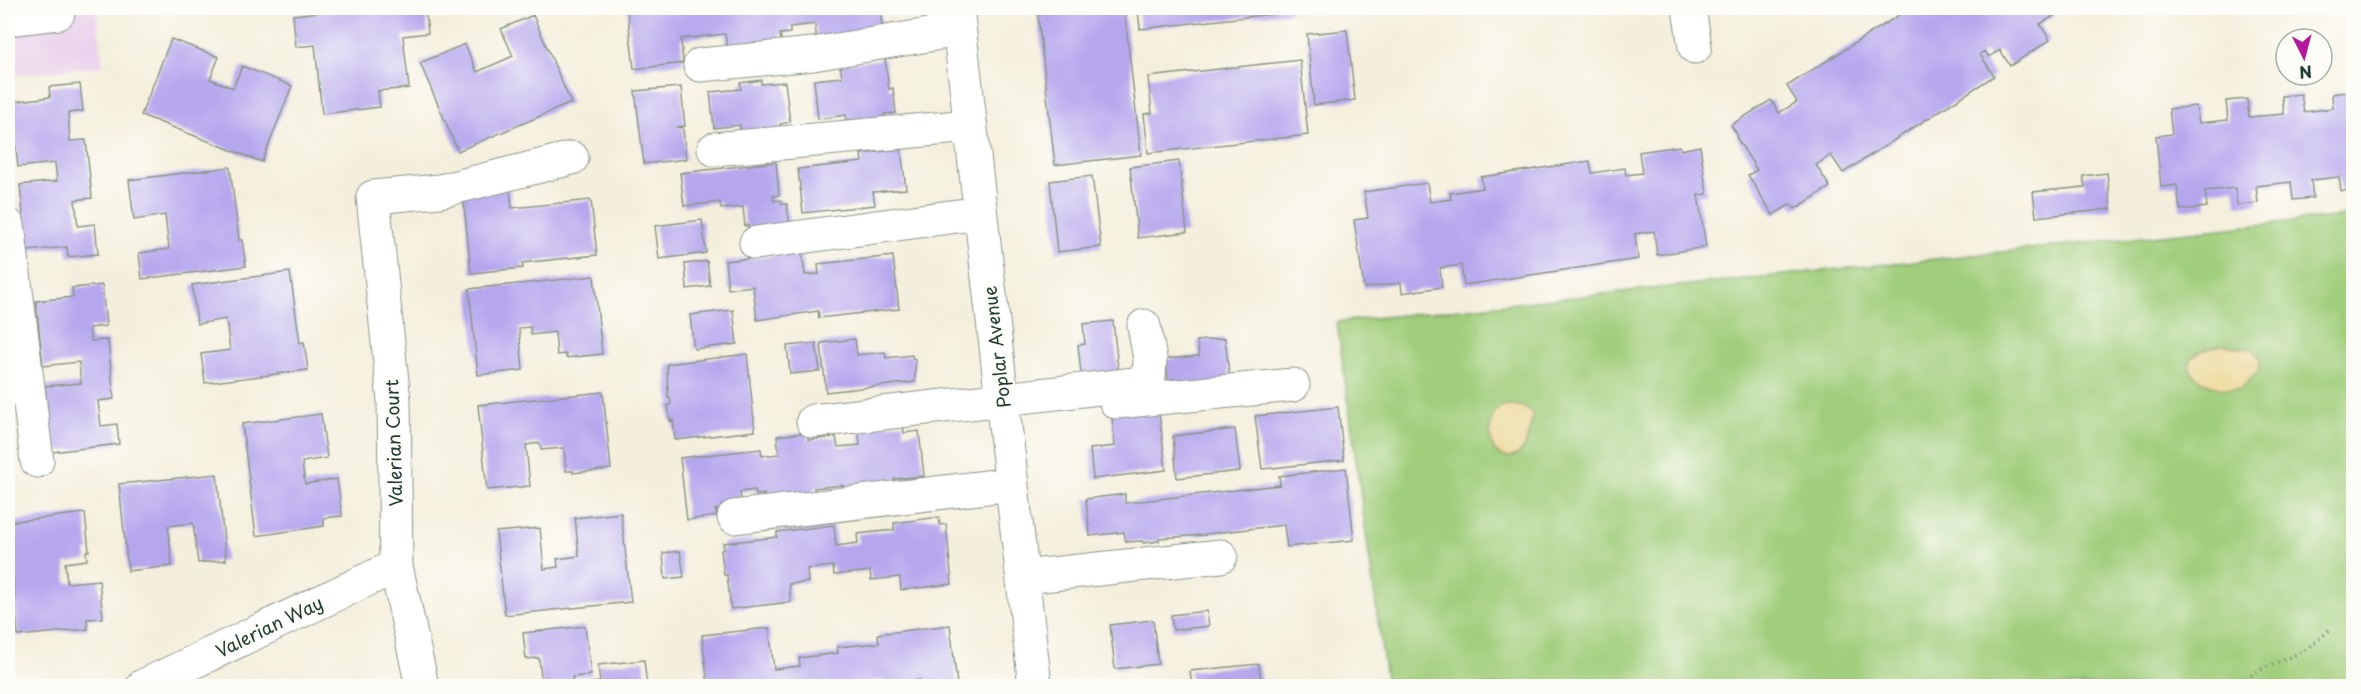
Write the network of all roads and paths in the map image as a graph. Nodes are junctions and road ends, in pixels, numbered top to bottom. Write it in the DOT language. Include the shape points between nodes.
graph roads {
  1 [pos="57,8"];
  2 [pos="1689,8"];
  3 [pos="8,19"];
  4 [pos="958,19"];
  5 [pos="1695,47"];
  6 [pos="700,65"];
  7 [pos="970,126"];
  8 [pos="714,149"];
  9 [pos="572,158"];
  10 [pos="980,213"];
  11 [pos="8,225"];
  12 [pos="756,243"];
  13 [pos="1144,326"];
  14 [pos="18,378"];
  15 [pos="1293,385"];
  16 [pos="1003,407"];
  17 [pos="813,421"];
  18 [pos="37,461"];
  19 [pos="1012,484"];
  20 [pos="734,517"];
  21 [pos="1221,556"];
  22 [pos="396,566"];
  23 [pos="1023,578"];
  24 [pos="2332,628"];
  25 [pos="143,687"];
  26 [pos="422,687"];
  27 [pos="1035,687"];
  28 [pos="2236,687"];
  1 -- 3 [label="street" via="58,13"];
  2 -- 5 [label="street"];
  4 -- 6 [label="street" via="813,54"];
  4 -- 7 [label="street, Poplar Avenue"];
  7 -- 8 [label="street"];
  7 -- 10 [label="street, Poplar Avenue"];
  9 -- 22 [label="street, Valerian Court" via="440,191 373,197 394,401"];
  10 -- 12 [label="street"];
  10 -- 16 [label="street, Poplar Avenue"];
  11 -- 14 [label="street"];
  13 -- 16 [label="street" via="1149,378 1135,384"];
  14 -- 18 [label="street"];
  15 -- 16 [label="street"];
  16 -- 17 [label="street"];
  16 -- 19 [label="street, Poplar Avenue"];
  19 -- 20 [label="street"];
  19 -- 23 [label="street, Poplar Avenue"];
  21 -- 23 [label="street"];
  22 -- 25 [label="street, Valerian Way"];
  22 -- 26 [label="street, Valerian Court"];
  23 -- 27 [label="street, Poplar Avenue"];
  24 -- 28 [label="path" via="2304,651 2257,671"];
}
